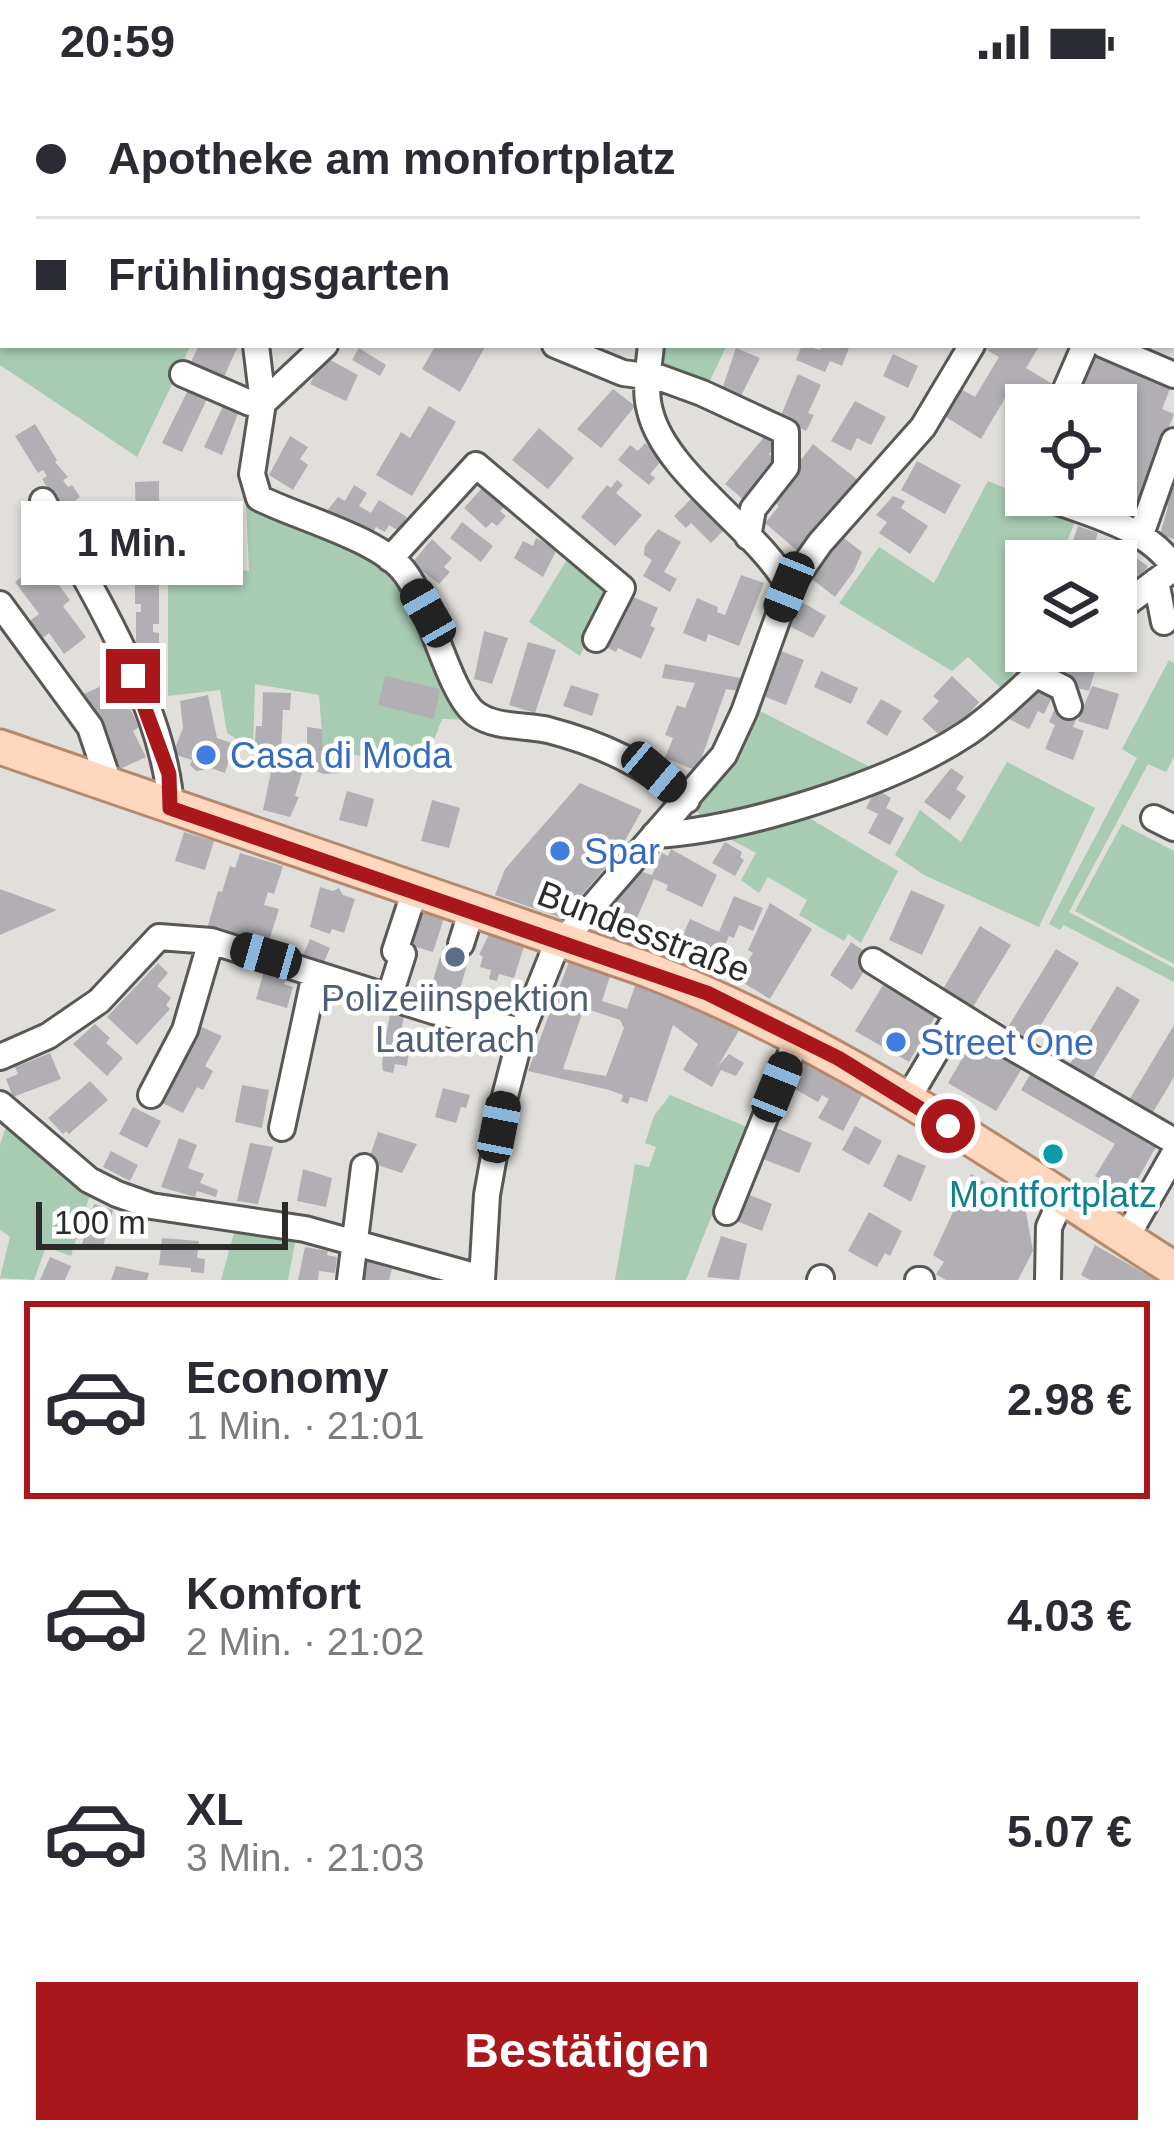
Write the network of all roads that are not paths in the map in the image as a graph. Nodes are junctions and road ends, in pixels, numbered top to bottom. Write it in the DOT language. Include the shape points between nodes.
graph roads {
  1 [pos="256,348"];
  2 [pos="322,348"];
  3 [pos="562,348"];
  4 [pos="651,348"];
  5 [pos="970,348"];
  6 [pos="1084,348"];
  7 [pos="1111,348"];
  8 [pos="183,374"];
  9 [pos="1174,375"];
  10 [pos="648,376"];
  11 [pos="1068,384"];
  12 [pos="263,403"];
  13 [pos="1174,441"];
  14 [pos="43,501"];
  15 [pos="1090,516"];
  16 [pos="748,537"];
  17 [pos="1140,537"];
  18 [pos="390,559"];
  19 [pos="1165,575"];
  20 [pos="789,587"];
  21 [pos="1137,596"];
  22 [pos="0,604"];
  23 [pos="1164,622"];
  24 [pos="596,639"];
  25 [pos="1038,672"];
  26 [pos="1035,674"];
  27 [pos="1069,706"];
  28 [pos="0,747"];
  29 [pos="110,786"];
  30 [pos="688,800"];
  31 [pos="170,808"];
  32 [pos="654,836"];
  33 [pos="416,890"];
  34 [pos="472,909"];
  35 [pos="564,940"];
  36 [pos="212,941"];
  37 [pos="461,944"];
  38 [pos="873,961"];
  39 [pos="315,974"];
  40 [pos="389,998"];
  41 [pos="958,1014"];
  42 [pos="522,1031"];
  43 [pos="798,1036"];
  44 [pos="0,1057"];
  45 [pos="151,1095"];
  46 [pos="907,1100"];
  47 [pos="2,1112"];
  48 [pos="282,1128"];
  49 [pos="1174,1141"];
  50 [pos="1174,1154"];
  51 [pos="364,1167"];
  52 [pos="1071,1203"];
  53 [pos="728,1212"];
  54 [pos="1126,1238"];
  55 [pos="355,1242"];
  56 [pos="1174,1269"];
  57 [pos="1048,1271"];
  58 [pos="482,1279"];
  59 [pos="350,1280"];
  1 -- 12 [label="street"];
  2 -- 12 [label="street"];
  3 -- 10 [label="street"];
  4 -- 10 [label="street"];
  5 -- 20 [label="street" via="923,427"];
  6 -- 11 [label="street"];
  7 -- 9 [label="street"];
  8 -- 12 [label="street"];
  10 -- 16 [label="street" via="650,413 661,434"];
  10 -- 16 [label="street" via="786,432 786,467 753,509"];
  12 -- 18 [label="street" via="252,474 259,498"];
  13 -- 17 [label="street"];
  14 -- 31 [label="street" via="120,643 169,774"];
  15 -- 17 [label="street"];
  16 -- 20 [label="street"];
  17 -- 19 [label="street"];
  18 -- 24 [label="street" via="476,465 622,587"];
  18 -- 30 [label="street" via="428,613 474,713 623,755"];
  19 -- 21 [label="street"];
  19 -- 23 [label="street"];
  20 -- 30 [label="street" via="724,755"];
  22 -- 29 [label="street" via="90,727"];
  25 -- 26 [label="street"];
  26 -- 27 [label="street" via="1063,688"];
  26 -- 32 [label="street" via="970,732 895,772 705,833"];
  28 -- 29 [label="main road, Bundesstraße"];
  29 -- 31 [label="main road, Bundesstraße"];
  30 -- 32 [label="street"];
  31 -- 33 [label="main road, Bundesstraße"];
  32 -- 35 [label="street"];
  33 -- 34 [label="main road, Bundesstraße"];
  33 -- 40 [label="street"];
  34 -- 35 [label="main road, Bundesstraße"];
  34 -- 37 [label="street"];
  35 -- 42 [label="street"];
  35 -- 43 [label="main road, Bundesstraße"];
  36 -- 39 [label="street"];
  36 -- 44 [label="street" via="159,937 99,1000"];
  36 -- 45 [label="street" via="185,1030"];
  38 -- 41 [label="street"];
  39 -- 40 [label="street"];
  39 -- 48 [label="street"];
  40 -- 42 [label="street"];
  41 -- 46 [label="street"];
  41 -- 49 [label="street"];
  42 -- 58 [label="street" via="487,1195"];
  43 -- 46 [label="main road, Bundesstraße"];
  43 -- 53 [label="street"];
  46 -- 52 [label="main road, Bundesstraße"];
  47 -- 55 [label="street" via="117,1194"];
  50 -- 54 [label="street"];
  51 -- 55 [label="street"];
  52 -- 54 [label="main road, Bundesstraße"];
  52 -- 57 [label="street" via="1049,1227"];
  54 -- 56 [label="main road, Bundesstraße"];
  55 -- 58 [label="street"];
  55 -- 59 [label="street"];
}
